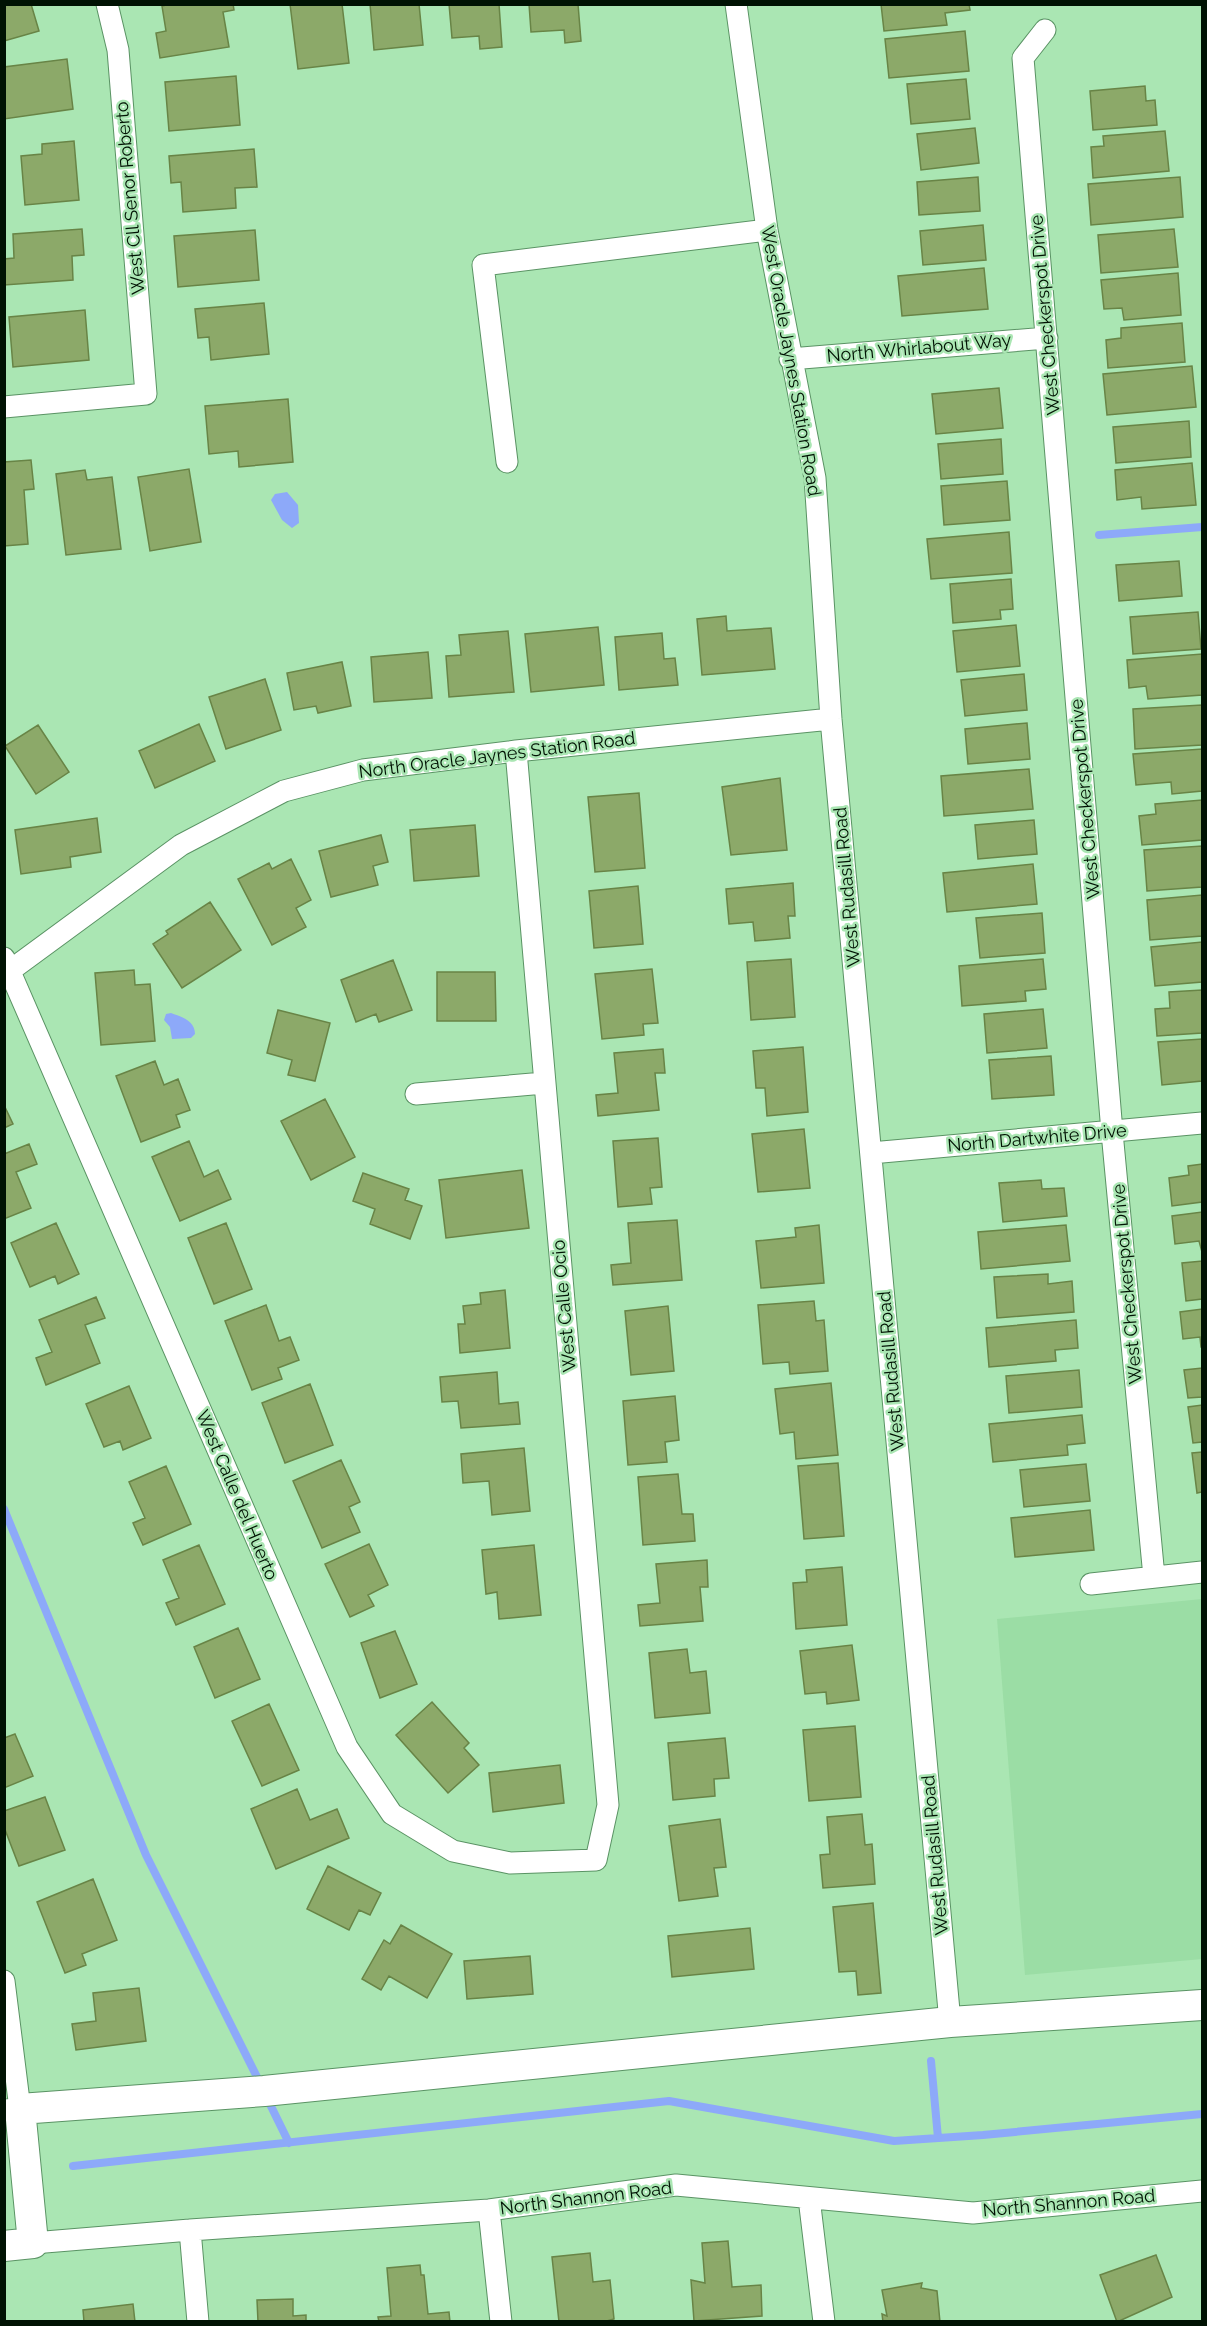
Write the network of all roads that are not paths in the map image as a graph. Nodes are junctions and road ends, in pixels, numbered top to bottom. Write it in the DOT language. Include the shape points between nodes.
graph roads {
  1 [pos="107,4"];
  2 [pos="736,4"];
  3 [pos="1046,30"];
  4 [pos="767,230"];
  5 [pos="1047,338"];
  6 [pos="790,359"];
  7 [pos="4,407"];
  8 [pos="507,462"];
  9 [pos="831,719"];
  10 [pos="516,751"];
  11 [pos="6,968"];
  12 [pos="544,1083"];
  13 [pos="416,1094"];
  14 [pos="1203,1123"];
  15 [pos="1112,1132"];
  16 [pos="871,1153"];
  17 [pos="1203,1572"];
  18 [pos="1154,1577"];
  19 [pos="1091,1584"];
  20 [pos="597,1860"];
  21 [pos="4,1981"];
  22 [pos="1203,2005"];
  23 [pos="950,2022"];
  24 [pos="12,2109"];
  25 [pos="1203,2191"];
  26 [pos="809,2198"];
  27 [pos="489,2210"];
  28 [pos="190,2230"];
  29 [pos="19,2245"];
  30 [pos="198,2322"];
  31 [pos="501,2322"];
  32 [pos="824,2322"];
  1 -- 7 [label="street, West Cll Senor Roberto" via="118,50 146,394"];
  2 -- 4 [label="street, West Oracle Jaynes Station Road"];
  3 -- 5 [label="street, West Checkerspot Drive" via="1023,58"];
  4 -- 6 [label="street, West Oracle Jaynes Station Road"];
  4 -- 8 [label="street" via="483,265"];
  5 -- 6 [label="street, North Whirlabout Way"];
  5 -- 15 [label="street, West Checkerspot Drive"];
  6 -- 9 [label="street, West Oracle Jaynes Station Road" via="814,478"];
  9 -- 10 [label="street, North Oracle Jaynes Station Road"];
  9 -- 16 [label="street, West Rudasill Road"];
  10 -- 11 [label="street, North Oracle Jaynes Station Road" via="363,770 284,791 181,845"];
  10 -- 12 [label="street, West Calle Ocio"];
  11 -- 20 [label="street, West Calle del Huerto" via="347,1747 392,1814 453,1851 510,1863"];
  12 -- 13 [label="street"];
  12 -- 20 [label="street, West Calle Ocio" via="608,1805"];
  14 -- 15 [label="street, North Dartwhite Drive"];
  15 -- 16 [label="street, North Dartwhite Drive"];
  15 -- 18 [label="street, West Checkerspot Drive"];
  16 -- 23 [label="street, West Rudasill Road"];
  17 -- 18 [label="street"];
  18 -- 19 [label="street"];
  21 -- 24 [label="street"];
  22 -- 23 [label="street"];
  23 -- 24 [label="street" via="264,2091"];
  24 -- 29 [label="street"];
  25 -- 26 [label="street, North Shannon Road" via="973,2213"];
  26 -- 27 [label="street, North Shannon Road" via="676,2185"];
  26 -- 32 [label="street"];
  27 -- 28 [label="street, North Shannon Road"];
  27 -- 31 [label="street"];
  28 -- 29 [label="street, North Shannon Road"];
  28 -- 30 [label="street"];
}
